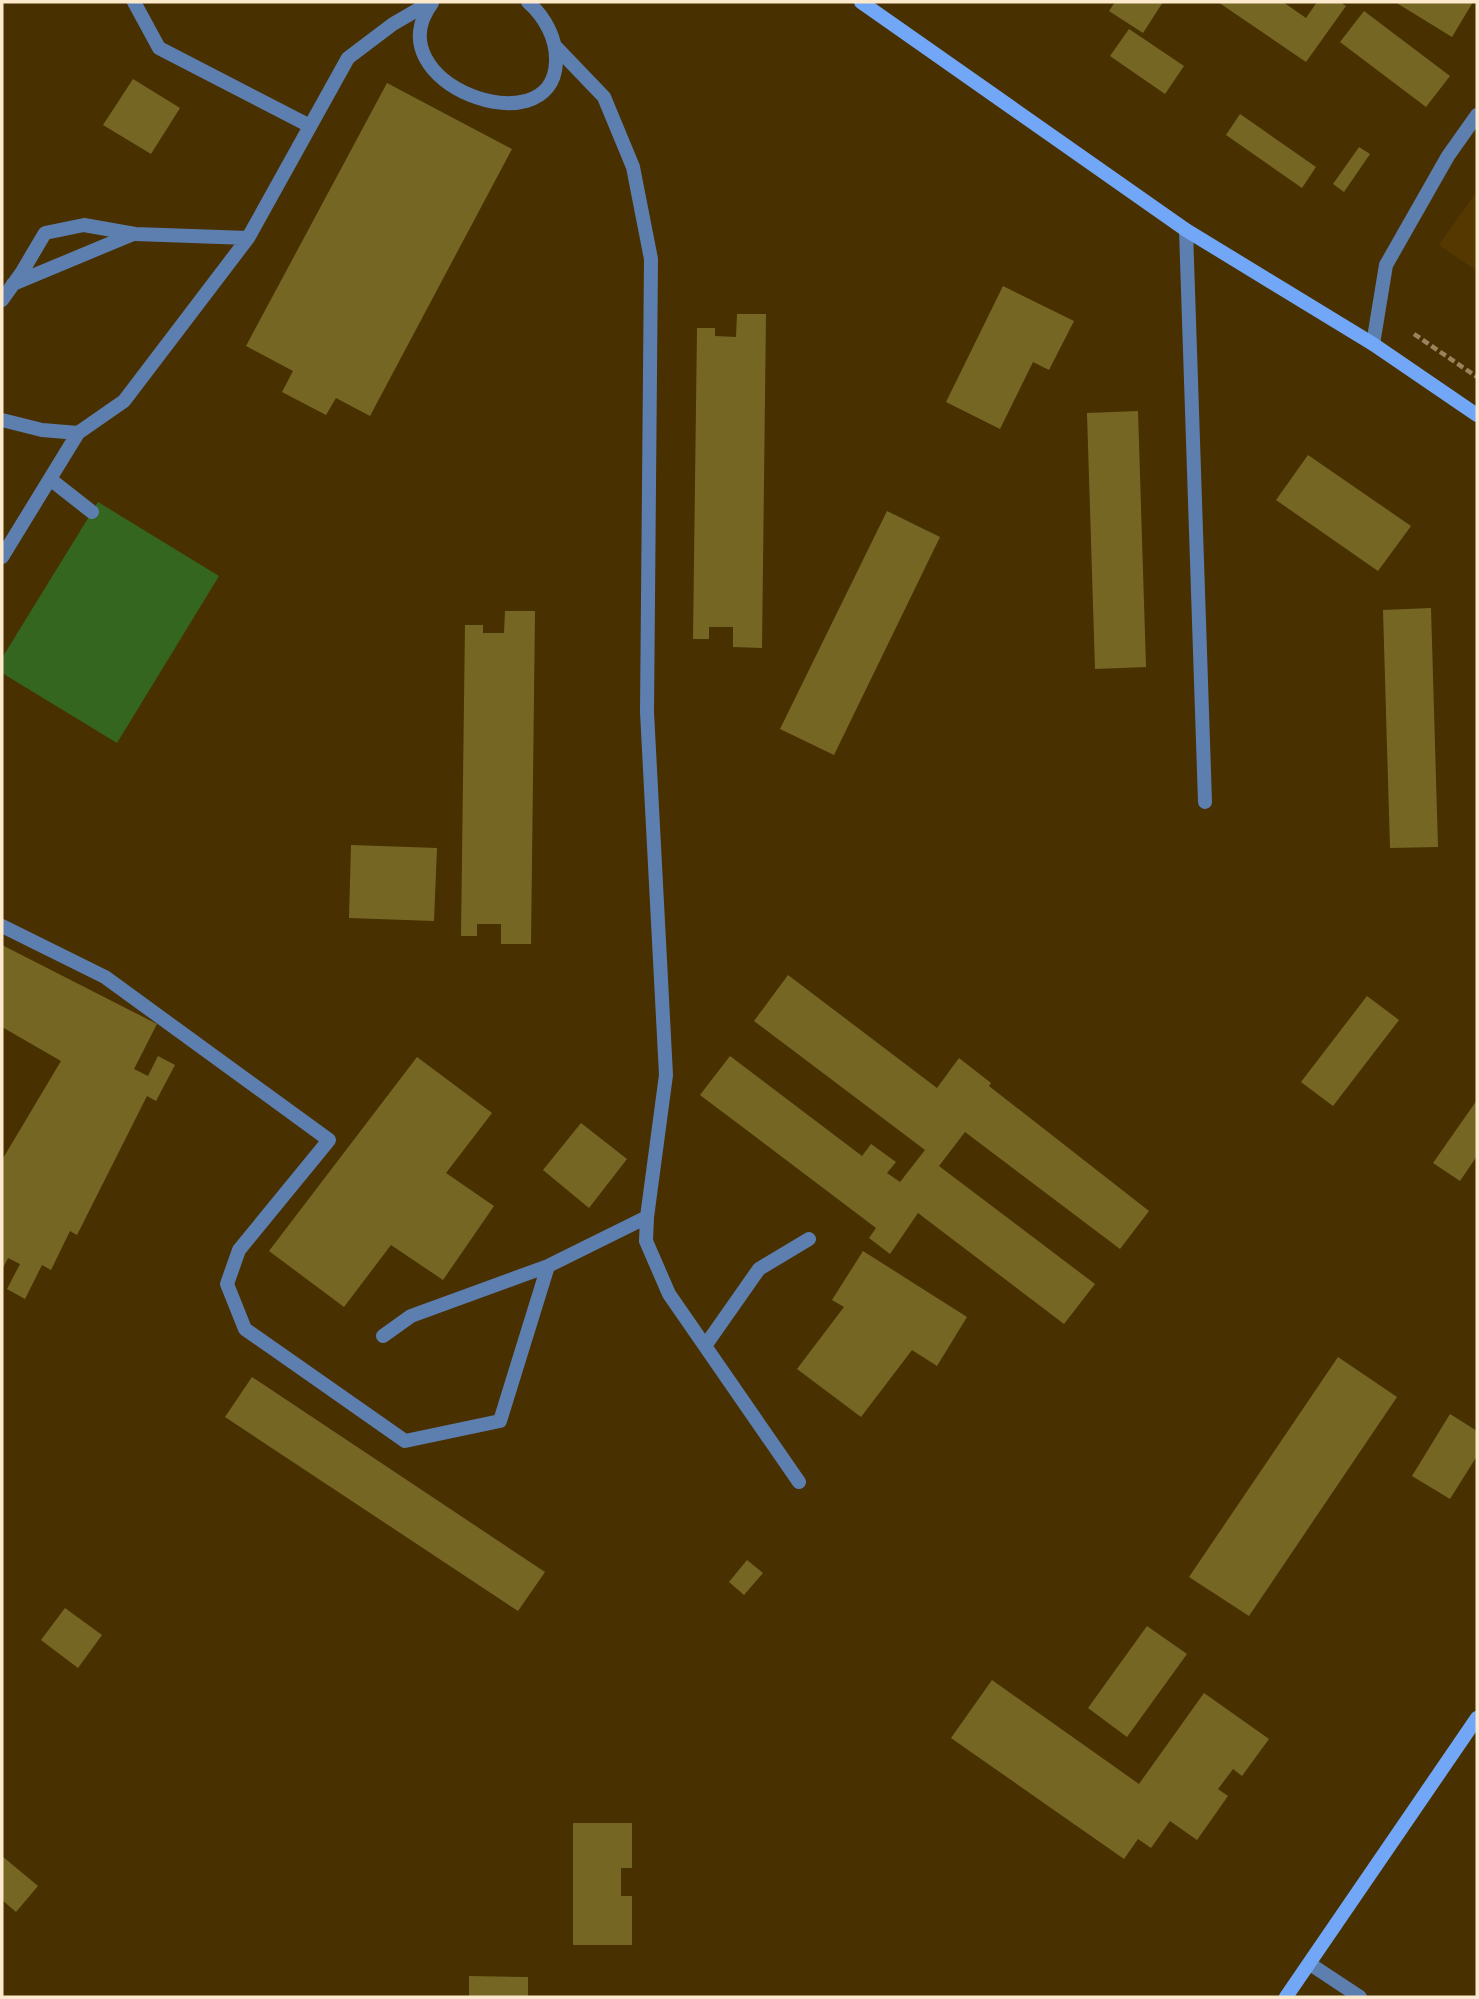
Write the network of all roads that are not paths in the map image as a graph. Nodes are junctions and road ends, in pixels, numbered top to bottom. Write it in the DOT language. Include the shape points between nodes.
graph roads {
  1 [pos="134,2"];
  2 [pos="432,2"];
  3 [pos="528,2"];
  4 [pos="861,2"];
  5 [pos="557,47"];
  6 [pos="1477,115"];
  7 [pos="310,126"];
  8 [pos="1186,230"];
  9 [pos="135,234"];
  10 [pos="248,238"];
  11 [pos="13,284"];
  12 [pos="2,300"];
  13 [pos="1373,344"];
  14 [pos="1477,415"];
  15 [pos="2,420"];
  16 [pos="78,433"];
  17 [pos="50,479"];
  18 [pos="92,512"];
  19 [pos="2,557"];
  20 [pos="1205,802"];
  21 [pos="2,926"];
  22 [pos="647,1217"];
  23 [pos="809,1239"];
  24 [pos="548,1266"];
  25 [pos="383,1336"];
  26 [pos="705,1346"];
  27 [pos="799,1482"];
  28 [pos="1477,1718"];
  29 [pos="1310,1964"];
  30 [pos="1286,1997"];
  31 [pos="1360,1997"];
  1 -- 7 [label="street" via="159,47"];
  2 -- 5 [label="street" via="419,28 419,45 436,73 472,96 513,105 533,100 556,73"];
  2 -- 7 [label="street" via="348,58"];
  3 -- 5 [label="street" via="543,18"];
  4 -- 8 [label="street"];
  5 -- 22 [label="street" via="604,97 633,167 651,259 647,712 666,1075"];
  6 -- 13 [label="street" via="1448,156 1386,265"];
  7 -- 10 [label="street"];
  8 -- 13 [label="street"];
  8 -- 20 [label="street"];
  9 -- 10 [label="street"];
  9 -- 11 [label="street"];
  9 -- 11 [label="street" via="84,225 44,233"];
  10 -- 16 [label="street" via="124,401"];
  11 -- 12 [label="street"];
  13 -- 14 [label="street"];
  15 -- 16 [label="street"];
  16 -- 17 [label="street"];
  17 -- 18 [label="street"];
  17 -- 19 [label="street"];
  21 -- 24 [label="street" via="105,976 329,1140 239,1250 227,1284 245,1329 405,1441 500,1421"];
  22 -- 24 [label="street"];
  22 -- 26 [label="street" via="646,1241 669,1294"];
  23 -- 26 [label="street" via="760,1269"];
  24 -- 25 [label="street" via="411,1316"];
  26 -- 27 [label="street"];
  28 -- 29 [label="street"];
  29 -- 30 [label="street"];
  29 -- 31 [label="street"];
}
